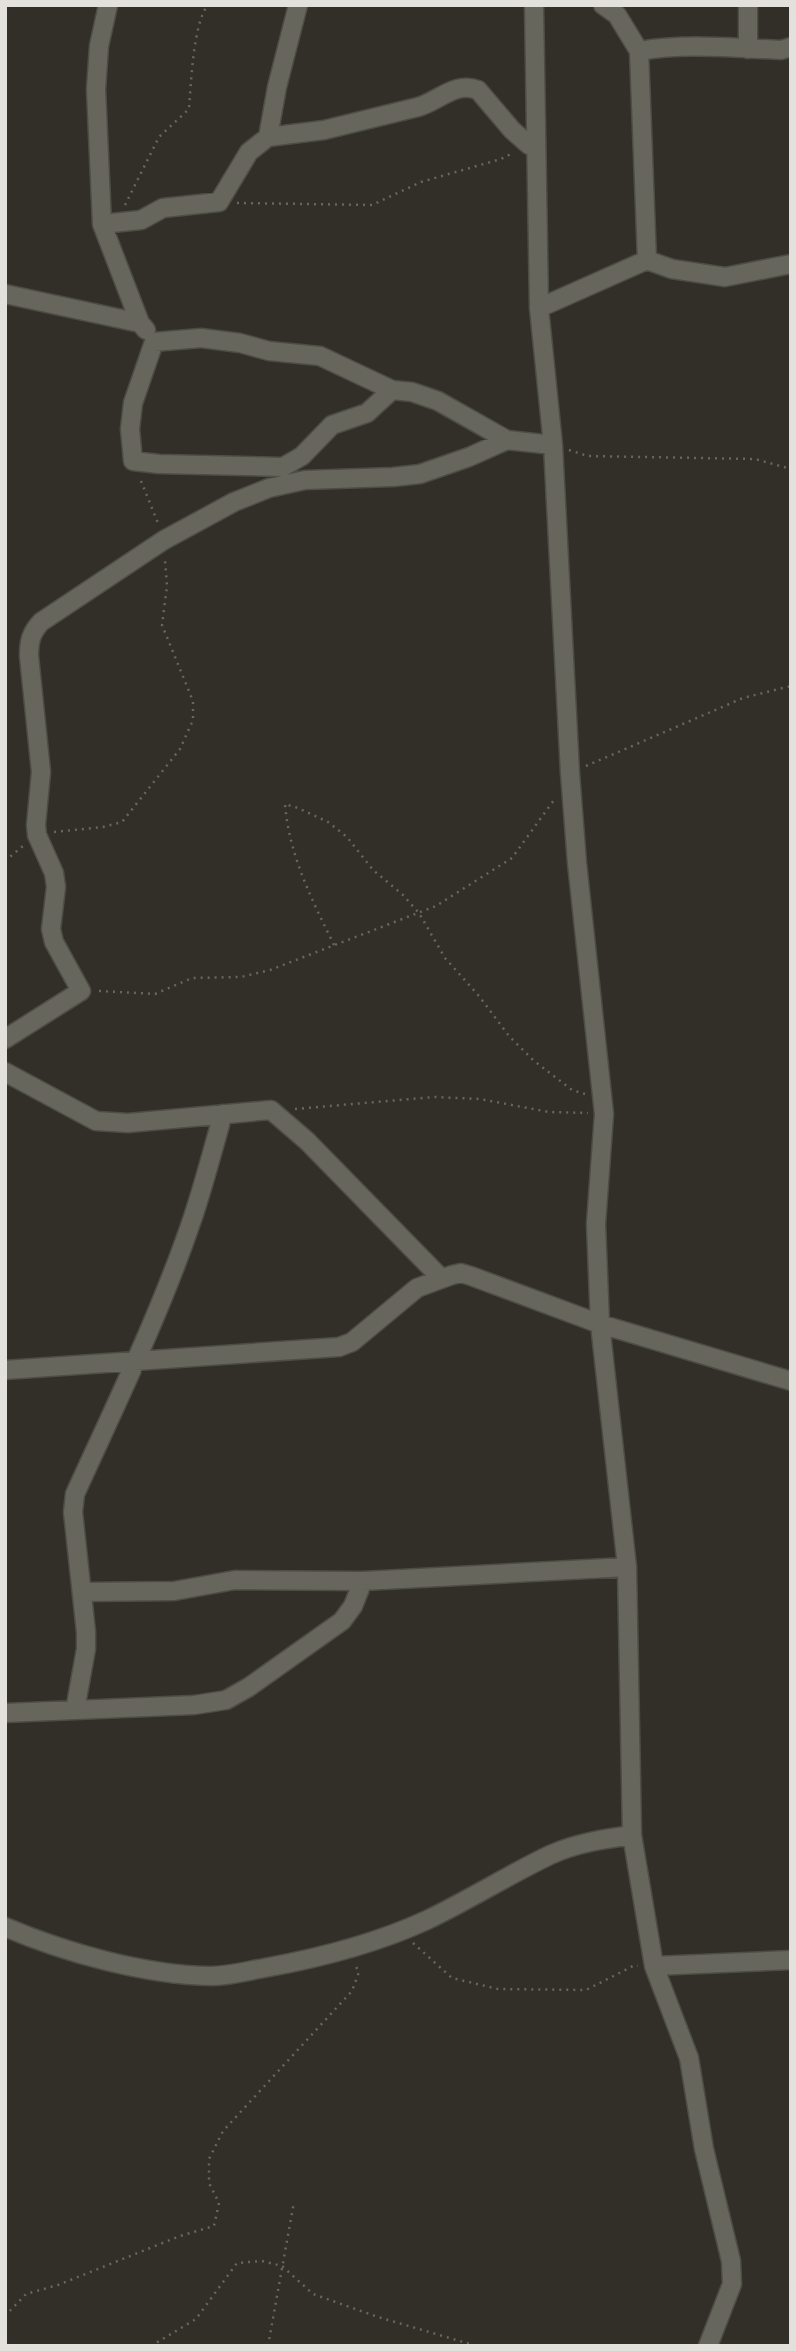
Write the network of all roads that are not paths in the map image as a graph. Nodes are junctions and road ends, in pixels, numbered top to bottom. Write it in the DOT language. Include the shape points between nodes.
graph roads {
  1 [pos="108,5"];
  2 [pos="298,5"];
  3 [pos="534,5"];
  4 [pos="603,5"];
  5 [pos="748,5"];
  6 [pos="791,47"];
  7 [pos="748,49"];
  8 [pos="639,51"];
  9 [pos="268,137"];
  10 [pos="529,145"];
  11 [pos="108,224"];
  12 [pos="648,260"];
  13 [pos="791,264"];
  14 [pos="5,294"];
  15 [pos="539,308"];
  16 [pos="140,323"];
  17 [pos="154,342"];
  18 [pos="392,390"];
  19 [pos="507,440"];
  20 [pos="553,445"];
  21 [pos="5,1039"];
  22 [pos="5,1072"];
  23 [pos="223,1114"];
  24 [pos="442,1278"];
  25 [pos="600,1324"];
  26 [pos="135,1361"];
  27 [pos="5,1370"];
  28 [pos="791,1381"];
  29 [pos="626,1567"];
  30 [pos="363,1581"];
  31 [pos="82,1591"];
  32 [pos="75,1710"];
  33 [pos="5,1713"];
  34 [pos="632,1835"];
  35 [pos="5,1927"];
  36 [pos="791,1960"];
  37 [pos="654,1966"];
  38 [pos="708,2346"];
  1 -- 11 [label="street" via="96,89"];
  2 -- 9 [label="street"];
  3 -- 15 [label="street"];
  4 -- 8 [label="street" via="617,15"];
  5 -- 7 [label="street"];
  6 -- 7 [label="street"];
  7 -- 8 [label="street"];
  8 -- 12 [label="street"];
  9 -- 10 [label="street" via="324,130 418,107 446,92 471,87"];
  9 -- 11 [label="street" via="249,152 219,202 163,208 141,220"];
  11 -- 16 [label="street"];
  12 -- 13 [label="street" via="671,269 725,277"];
  12 -- 15 [label="street"];
  14 -- 16 [label="street"];
  15 -- 20 [label="street"];
  16 -- 17 [label="street"];
  17 -- 18 [label="street" via="201,338 320,356"];
  17 -- 18 [label="street" via="132,402 133,461 283,467 302,457 332,425 367,413"];
  18 -- 19 [label="street" via="438,401"];
  19 -- 20 [label="street"];
  19 -- 21 [label="street" via="420,474 305,480 234,502 164,540 33,630 29,656 41,772 37,835 54,873 54,942 81,991"];
  20 -- 25 [label="street" via="570,773 604,1114 596,1224"];
  22 -- 23 [label="street" via="96,1121 128,1123"];
  23 -- 24 [label="street" via="271,1110"];
  23 -- 26 [label="street" via="193,1217"];
  24 -- 25 [label="street" via="461,1273"];
  24 -- 26 [label="street" via="417,1288 352,1342 339,1347"];
  25 -- 28 [label="street"];
  25 -- 29 [label="street"];
  26 -- 27 [label="street"];
  26 -- 31 [label="street" via="75,1494"];
  29 -- 30 [label="street"];
  29 -- 34 [label="street"];
  30 -- 31 [label="street" via="235,1580 174,1591"];
  30 -- 32 [label="street" via="342,1621 226,1700"];
  31 -- 32 [label="street" via="86,1649"];
  32 -- 33 [label="street"];
  34 -- 35 [label="street" via="550,1855 429,1919 347,1950 213,1976 92,1958"];
  34 -- 37 [label="street"];
  36 -- 37 [label="street"];
  37 -- 38 [label="street" via="689,2058 704,2148 731,2261 732,2284"];
}
